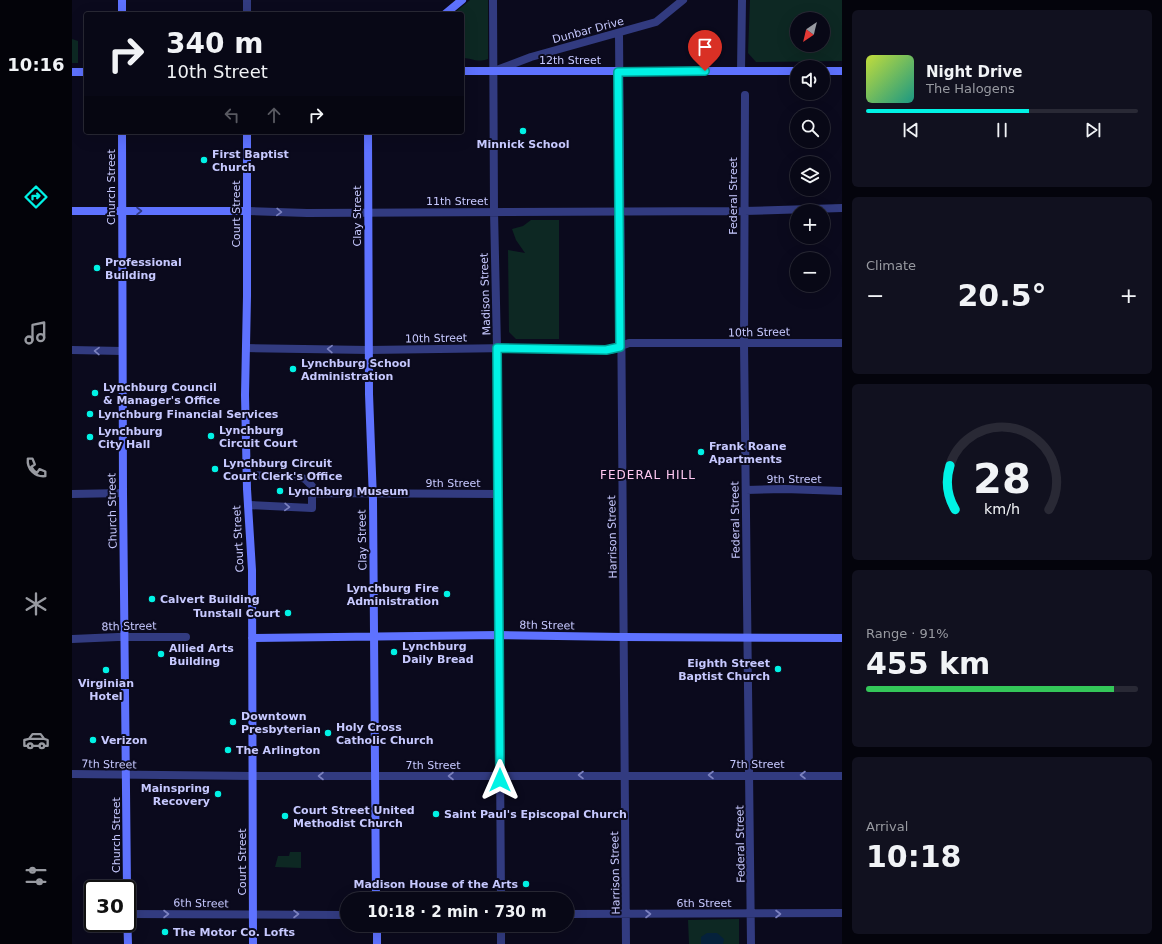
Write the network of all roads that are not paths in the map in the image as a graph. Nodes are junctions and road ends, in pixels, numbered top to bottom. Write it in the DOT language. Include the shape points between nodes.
graph roads {
  1 [pos="122,0"];
  2 [pos="247,0"];
  3 [pos="462,0"];
  4 [pos="493,0"];
  5 [pos="683,0"];
  6 [pos="742,0"];
  7 [pos="122,12"];
  8 [pos="247,12"];
  9 [pos="447,12"];
  10 [pos="619,34"];
  11 [pos="464,71"];
  12 [pos="493,71"];
  13 [pos="741,71"];
  14 [pos="790,71"];
  15 [pos="830,71"];
  16 [pos="842,71"];
  17 [pos="72,72"];
  18 [pos="84,72"];
  19 [pos="618,72"];
  20 [pos="745,95"];
  21 [pos="122,134"];
  22 [pos="247,134"];
  23 [pos="368,134"];
  24 [pos="842,208"];
  25 [pos="72,211"];
  26 [pos="122,211"];
  27 [pos="247,211"];
  28 [pos="494,211"];
  29 [pos="620,211"];
  30 [pos="744,211"];
  31 [pos="368,212"];
  32 [pos="744,343"];
  33 [pos="842,343"];
  34 [pos="620,347"];
  35 [pos="246,348"];
  36 [pos="497,348"];
  37 [pos="72,350"];
  38 [pos="369,350"];
  39 [pos="122,351"];
  40 [pos="246,475"];
  41 [pos="746,490"];
  42 [pos="842,491"];
  43 [pos="123,493"];
  44 [pos="312,493"];
  45 [pos="373,493"];
  46 [pos="72,494"];
  47 [pos="498,494"];
  48 [pos="248,504"];
  49 [pos="499,635"];
  50 [pos="125,637"];
  51 [pos="186,637"];
  52 [pos="374,637"];
  53 [pos="624,637"];
  54 [pos="252,638"];
  55 [pos="748,638"];
  56 [pos="842,638"];
  57 [pos="72,639"];
  58 [pos="72,774"];
  59 [pos="126,775"];
  60 [pos="625,775"];
  61 [pos="750,775"];
  62 [pos="252,776"];
  63 [pos="375,776"];
  64 [pos="500,776"];
  65 [pos="842,776"];
  66 [pos="127,880"];
  67 [pos="376,892"];
  68 [pos="501,892"];
  69 [pos="136,913"];
  70 [pos="842,913"];
  71 [pos="574,914"];
  72 [pos="752,914"];
  73 [pos="253,915"];
  74 [pos="340,915"];
  75 [pos="626,915"];
  76 [pos="128,932"];
  77 [pos="377,932"];
  78 [pos="501,932"];
  79 [pos="128,944"];
  80 [pos="253,944"];
  81 [pos="377,944"];
  82 [pos="501,944"];
  83 [pos="626,944"];
  84 [pos="751,944"];
  1 -- 7 [label="street"];
  2 -- 8 [label="street"];
  3 -- 9 [label="street"];
  4 -- 12 [label="street, Madison Street"];
  5 -- 10 [label="street, Dunbar Drive" via="656,22"];
  6 -- 13 [label="street"];
  10 -- 12 [label="street, Dunbar Drive" via="531,57"];
  10 -- 19 [label="street, Harrison Street"];
  11 -- 12 [label="street, 12th Street"];
  12 -- 19 [label="street, 12th Street"];
  12 -- 28 [label="street, Madison Street"];
  13 -- 14 [label="street, 12th Street"];
  13 -- 19 [label="street, 12th Street"];
  15 -- 16 [label="street"];
  17 -- 18 [label="street"];
  19 -- 29 [label="street, Harrison Street"];
  20 -- 30 [label="street, Federal Street"];
  21 -- 26 [label="street, Church Street"];
  22 -- 27 [label="street, Court Street"];
  23 -- 31 [label="street, Clay Street"];
  24 -- 30 [label="street, 11th Street"];
  25 -- 26 [label="street, 11th Street"];
  26 -- 27 [label="street, 11th Street, one-way"];
  26 -- 39 [label="street, Church Street"];
  27 -- 31 [label="street, 11th Street, one-way"];
  27 -- 35 [label="street, Court Street"];
  28 -- 29 [label="street, 11th Street"];
  28 -- 31 [label="street, 11th Street"];
  28 -- 36 [label="street, Madison Street"];
  29 -- 30 [label="street, 11th Street"];
  29 -- 34 [label="street, Harrison Street"];
  30 -- 32 [label="street, Federal Street"];
  31 -- 38 [label="street, Clay Street"];
  32 -- 33 [label="street, 10th Street"];
  32 -- 34 [label="street, 10th Street" via="634,343"];
  32 -- 41 [label="street, Federal Street"];
  34 -- 36 [label="street, 10th Street" via="606,350"];
  34 -- 53 [label="street, Harrison Street"];
  38 -- 35 [label="street, 10th Street, one-way"];
  35 -- 40 [label="street, Court Street"];
  36 -- 38 [label="street, 10th Street"];
  36 -- 47 [label="street, Madison Street"];
  39 -- 37 [label="street, one-way"];
  38 -- 45 [label="street, Clay Street"];
  39 -- 43 [label="street, Church Street"];
  40 -- 44 [label="street" via="299,477 312,486"];
  40 -- 48 [label="street, Court Street"];
  41 -- 42 [label="street, 9th Street"];
  41 -- 55 [label="street, Federal Street"];
  43 -- 46 [label="street"];
  43 -- 50 [label="street, Church Street"];
  44 -- 45 [label="street, 9th Street"];
  48 -- 44 [label="street, one-way" via="312,508"];
  45 -- 47 [label="street, 9th Street"];
  45 -- 52 [label="street, Clay Street"];
  47 -- 49 [label="street, Madison Street"];
  48 -- 54 [label="street, Court Street" via="252,570"];
  49 -- 52 [label="street, 8th Street"];
  49 -- 53 [label="street, 8th Street"];
  49 -- 64 [label="street, Madison Street"];
  50 -- 51 [label="street, 8th Street"];
  50 -- 57 [label="street, 8th Street"];
  50 -- 59 [label="street, Church Street"];
  52 -- 54 [label="street, 8th Street"];
  52 -- 63 [label="street, Clay Street"];
  53 -- 55 [label="street, 8th Street"];
  53 -- 60 [label="street, Harrison Street"];
  54 -- 62 [label="street, Court Street"];
  55 -- 56 [label="street, 8th Street"];
  55 -- 61 [label="street, Federal Street"];
  58 -- 59 [label="street, 7th Street"];
  59 -- 62 [label="street, 7th Street"];
  59 -- 66 [label="street, Church Street"];
  61 -- 60 [label="street, 7th Street, one-way"];
  60 -- 64 [label="street, 7th Street, one-way"];
  60 -- 75 [label="street, Harrison Street"];
  65 -- 61 [label="street, 7th Street, one-way"];
  61 -- 72 [label="street, Federal Street"];
  63 -- 62 [label="street, 7th Street, one-way"];
  62 -- 73 [label="street, Court Street"];
  64 -- 63 [label="street, 7th Street, one-way"];
  63 -- 67 [label="street, Clay Street"];
  64 -- 68 [label="street, Madison Street"];
  69 -- 73 [label="street, 6th Street, one-way"];
  72 -- 70 [label="street, 6th Street, one-way"];
  71 -- 75 [label="street, 6th Street"];
  75 -- 72 [label="street, 6th Street, one-way"];
  72 -- 84 [label="street, Federal Street"];
  73 -- 74 [label="street, 6th Street, one-way"];
  73 -- 80 [label="street, Court Street"];
  75 -- 83 [label="street, Harrison Street"];
  76 -- 79 [label="street"];
  77 -- 81 [label="street"];
  78 -- 82 [label="street"];
}
